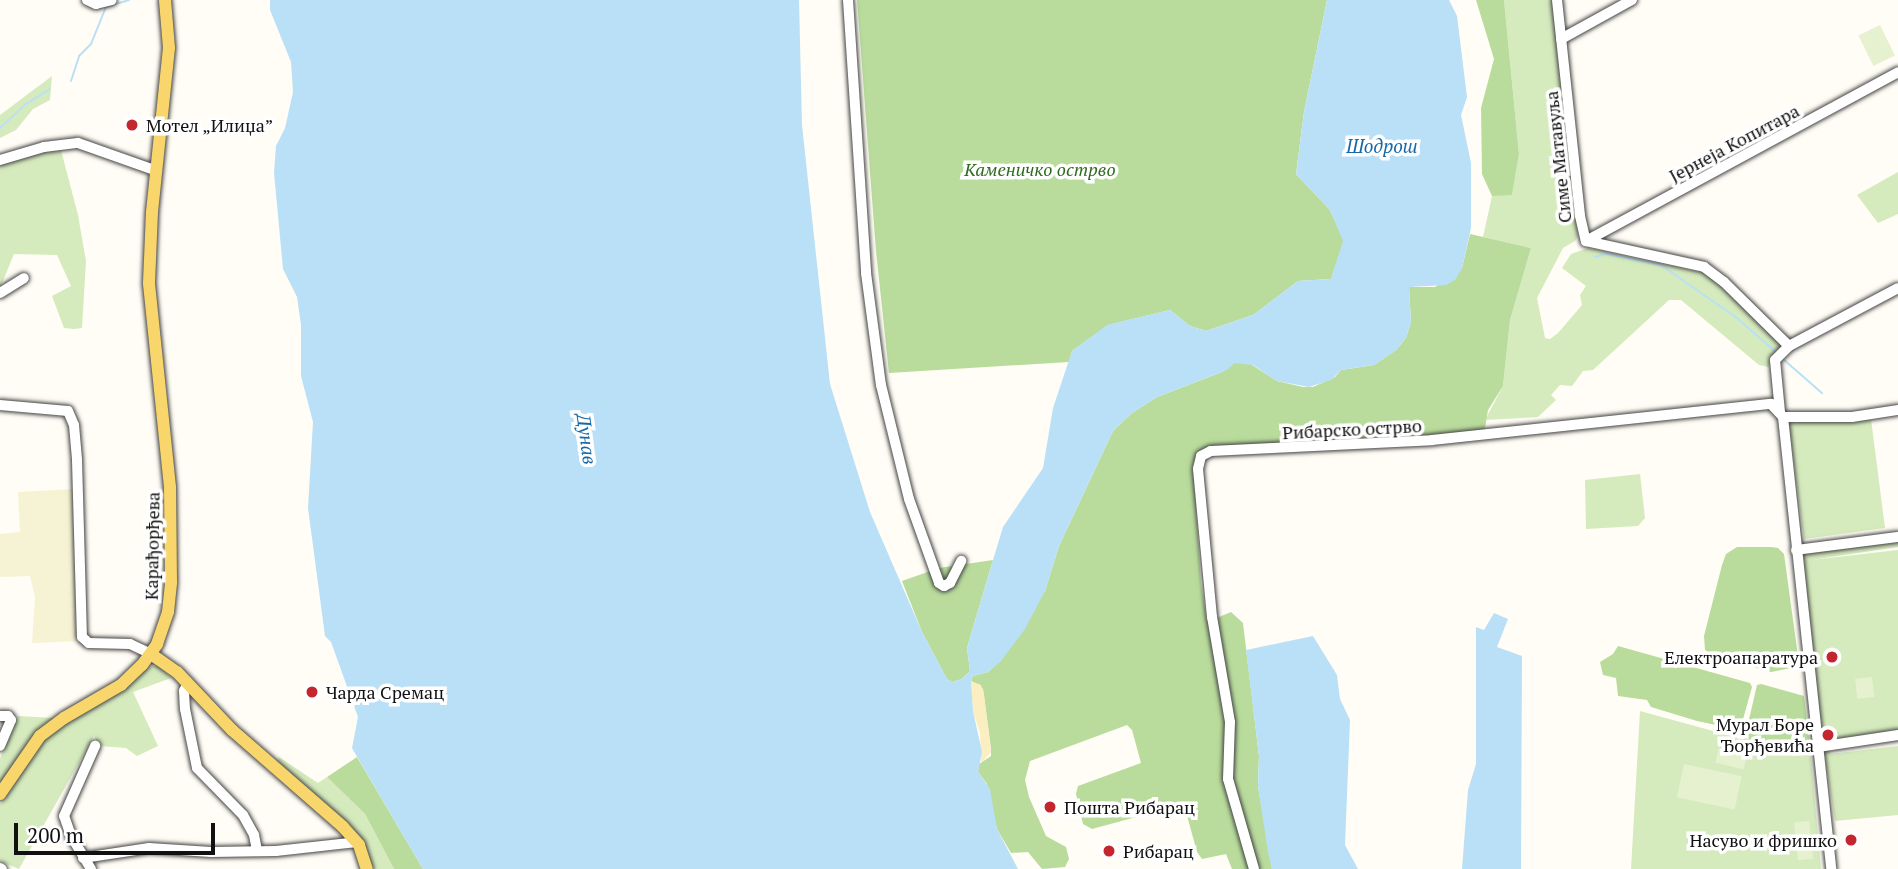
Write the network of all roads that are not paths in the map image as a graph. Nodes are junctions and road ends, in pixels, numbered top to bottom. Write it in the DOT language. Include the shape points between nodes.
graph roads {
  1 [pos="87,0"];
  2 [pos="113,0"];
  3 [pos="165,0"];
  4 [pos="848,0"];
  5 [pos="1557,0"];
  6 [pos="1632,0"];
  7 [pos="1562,38"];
  8 [pos="1898,72"];
  9 [pos="0,160"];
  10 [pos="157,171"];
  11 [pos="1586,241"];
  12 [pos="24,278"];
  13 [pos="1898,288"];
  14 [pos="0,293"];
  15 [pos="1783,352"];
  16 [pos="0,405"];
  17 [pos="1898,410"];
  18 [pos="1782,415"];
  19 [pos="1898,537"];
  20 [pos="1796,550"];
  21 [pos="961,561"];
  22 [pos="151,654"];
  23 [pos="188,683"];
  24 [pos="0,716"];
  25 [pos="1898,735"];
  26 [pos="0,746"];
  27 [pos="95,746"];
  28 [pos="1818,747"];
  29 [pos="0,794"];
  30 [pos="357,842"];
  31 [pos="257,851"];
  32 [pos="83,858"];
  33 [pos="91,869"];
  34 [pos="367,869"];
  35 [pos="1254,869"];
  36 [pos="1831,869"];
  1 -- 2 [label="street" via="96,4"];
  3 -- 10 [label="main road, Карађорђева" via="169,48"];
  4 -- 21 [label="street" via="866,273 881,385 909,499 939,583 950,583"];
  5 -- 7 [label="street, Симе Матавуља"];
  6 -- 7 [label="street"];
  7 -- 11 [label="street, Симе Матавуља"];
  8 -- 11 [label="street, Јернеја Копитара"];
  9 -- 10 [label="street" via="78,143"];
  10 -- 22 [label="main road, Карађорђева" via="149,283 170,487 172,574 168,612"];
  11 -- 15 [label="street, Симе Матавуља" via="1704,267 1733,290"];
  12 -- 14 [label="street"];
  13 -- 15 [label="street"];
  15 -- 18 [label="street" via="1775,369"];
  16 -- 22 [label="street" via="68,411 77,448 82,637 89,643 130,644"];
  17 -- 18 [label="street" via="1852,417"];
  18 -- 20 [label="street"];
  18 -- 35 [label="street, Рибарско острво" via="1771,404 1432,440 1211,451 1201,456 1198,469 1212,617 1230,722 1228,779"];
  19 -- 20 [label="street"];
  20 -- 28 [label="street"];
  22 -- 23 [label="main road"];
  22 -- 29 [label="main road" via="121,685 40,736"];
  23 -- 30 [label="main road" via="232,730"];
  23 -- 31 [label="street" via="185,709 197,768 243,815"];
  24 -- 26 [label="street" via="11,720"];
  25 -- 28 [label="street"];
  27 -- 32 [label="street" via="64,810"];
  28 -- 36 [label="street"];
  30 -- 31 [label="street"];
  30 -- 34 [label="main road"];
  31 -- 32 [label="street" via="149,848"];
  32 -- 33 [label="street"];
}
